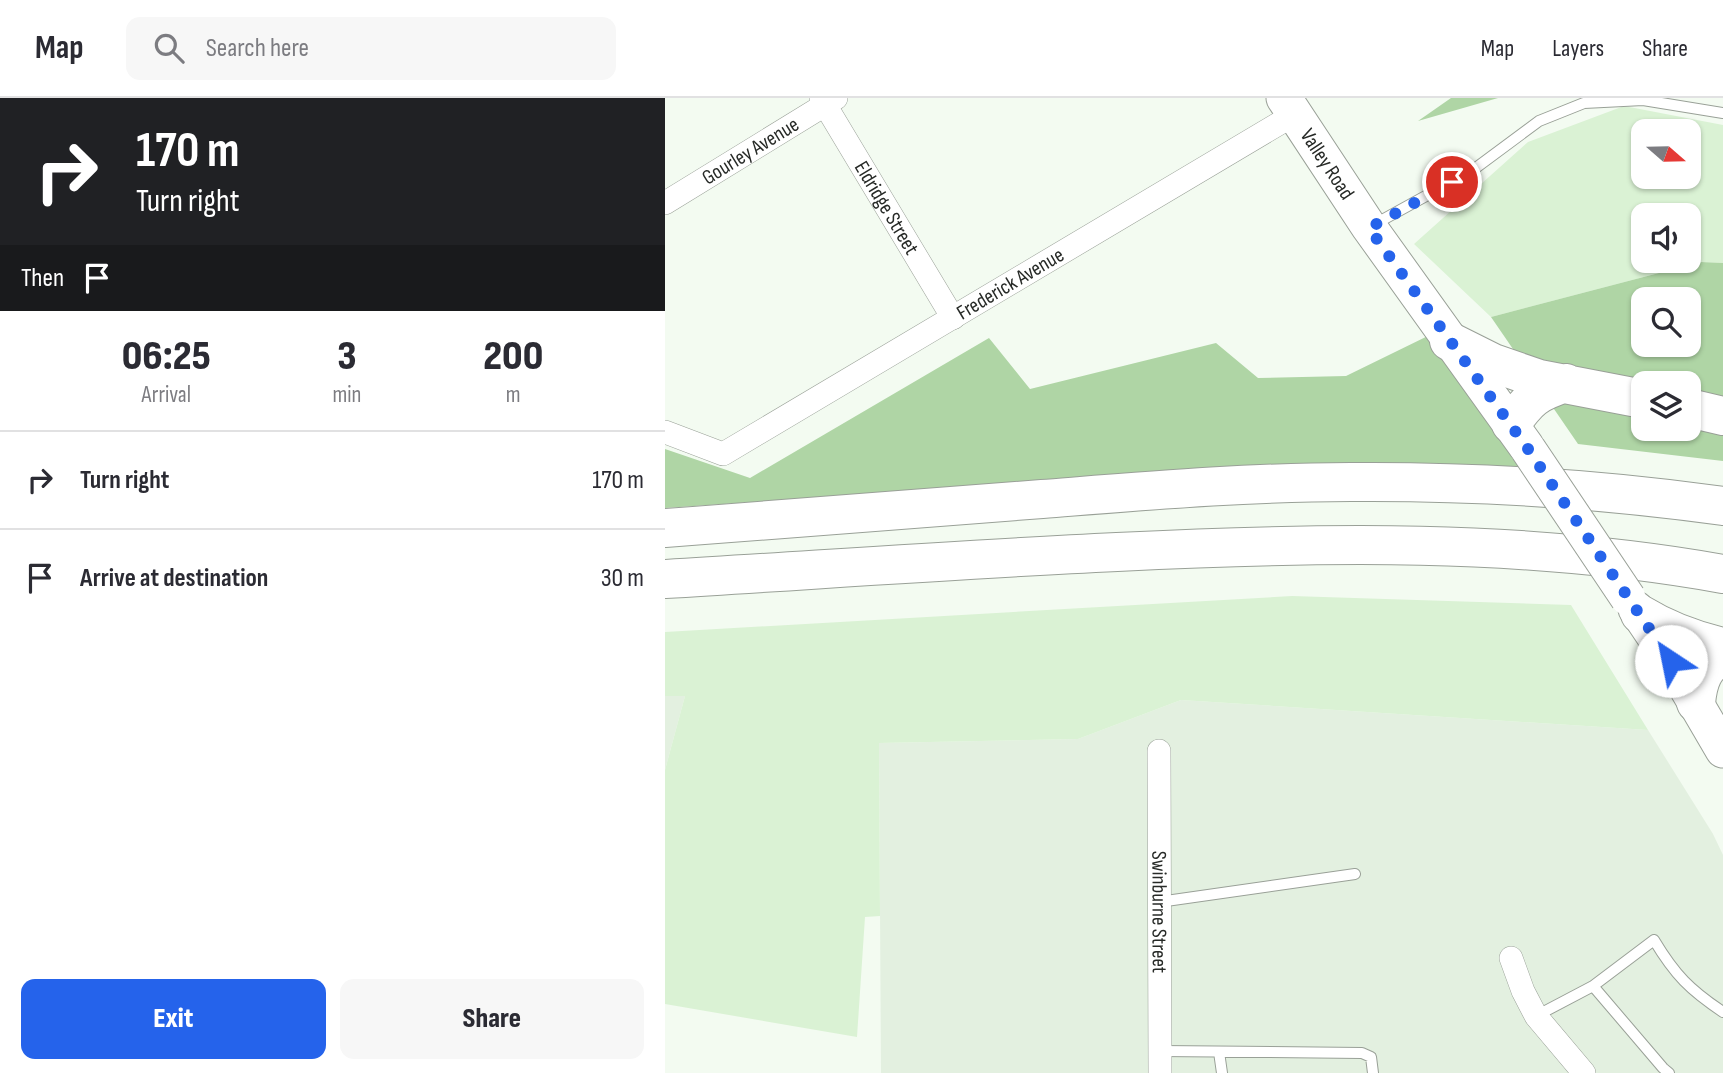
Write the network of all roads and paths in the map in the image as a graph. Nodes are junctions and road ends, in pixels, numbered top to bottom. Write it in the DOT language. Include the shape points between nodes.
graph roads {
  1 [pos="827,100"];
  2 [pos="1289,106"];
  3 [pos="1723,113"];
  4 [pos="665,203"];
  5 [pos="1369,228"];
  6 [pos="953,318"];
  7 [pos="1449,341"];
  8 [pos="1566,383"];
  9 [pos="1631,397"];
  10 [pos="1701,411"];
  11 [pos="1723,416"];
  12 [pos="665,432"];
  13 [pos="1519,437"];
  14 [pos="1723,506"];
  15 [pos="665,528"];
  16 [pos="1723,574"];
  17 [pos="665,579"];
  18 [pos="1634,606"];
  19 [pos="1723,647"];
  20 [pos="1723,656"];
  21 [pos="1696,703"];
  22 [pos="1723,750"];
  23 [pos="1159,751"];
  24 [pos="1355,874"];
  25 [pos="1159,902"];
  26 [pos="1510,958"];
  27 [pos="1593,986"];
  28 [pos="1723,1012"];
  29 [pos="1536,1016"];
  30 [pos="1219,1052"];
  31 [pos="1160,1062"];
  32 [pos="1221,1073"];
  33 [pos="1373,1073"];
  34 [pos="1584,1073"];
  35 [pos="1669,1073"];
  1 -- 4 [label="street, Gourley Avenue"];
  1 -- 6 [label="street, Eldridge Street"];
  2 -- 5 [label="main road, Valley Road"];
  2 -- 6 [label="street, Frederick Avenue"];
  3 -- 5 [label="lane" via="1643,100 1584,103 1539,121 1473,170"];
  5 -- 7 [label="main road, Valley Road"];
  6 -- 12 [label="street, Frederick Avenue" via="723,454"];
  7 -- 8 [label="highway" via="1493,363"];
  7 -- 13 [label="main road, Valley Road"];
  8 -- 9 [label="highway"];
  8 -- 13 [label="highway" via="1542,391 1526,403"];
  10 -- 11 [label="highway"];
  13 -- 18 [label="main road, Valley Road, bridge"];
  14 -- 15 [label="highway" via="1560,488 1349,482 1153,490"];
  16 -- 17 [label="highway" via="1497,548 1351,544 1062,555"];
  18 -- 19 [label="highway" via="1661,627"];
  18 -- 21 [label="main road, Valley Road"];
  20 -- 21 [label="highway" via="1705,669"];
  21 -- 22 [label="main road, Valley Road"];
  23 -- 25 [label="street, Swinburne Street"];
  24 -- 25 [label="lane"];
  25 -- 31 [label="street, Swinburne Street"];
  26 -- 29 [label="street"];
  27 -- 28 [label="lane" via="1654,940 1670,967 1695,993"];
  27 -- 29 [label="lane"];
  27 -- 35 [label="lane"];
  29 -- 34 [label="street"];
  30 -- 31 [label="lane"];
  30 -- 32 [label="lane"];
  30 -- 33 [label="lane" via="1363,1053 1371,1057"];
}
